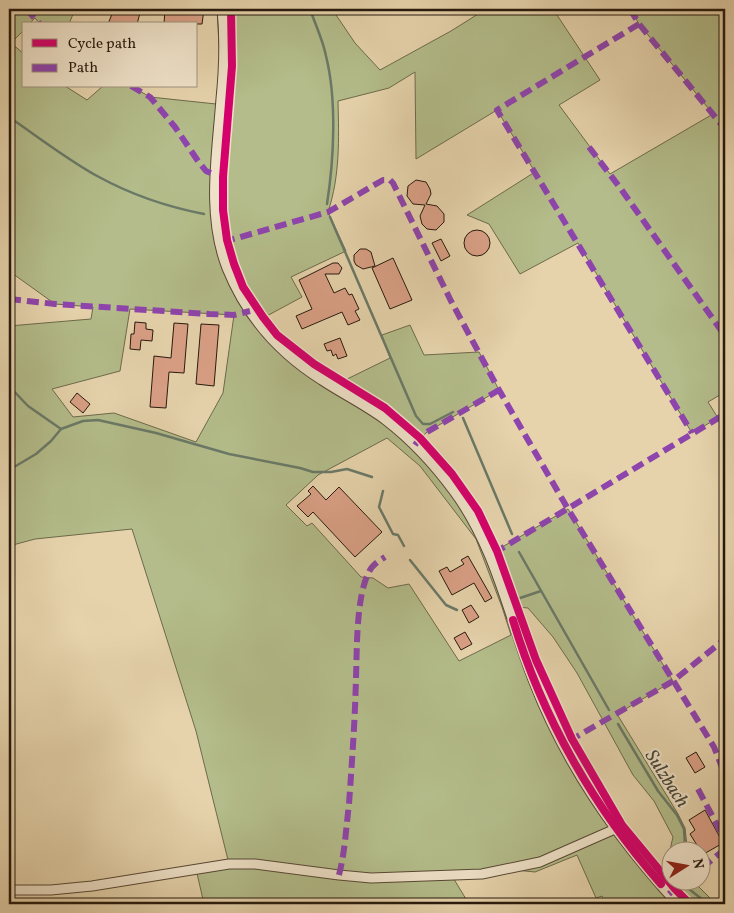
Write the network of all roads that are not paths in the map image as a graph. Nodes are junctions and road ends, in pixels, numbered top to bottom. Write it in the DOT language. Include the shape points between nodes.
graph roads {
  1 [pos="223,9"];
  2 [pos="616,829"];
  3 [pos="9,890"];
  4 [pos="678,904"];
  1 -- 2 [label="street" via="225,61 215,175 216,215 227,266 240,294 278,345 321,378 388,420 435,465 458,494 491,555 536,685 564,744"];
  2 -- 3 [label="street" via="540,862 482,874 371,878 255,864 229,864 92,886"];
  2 -- 4 [label="street"];
}
